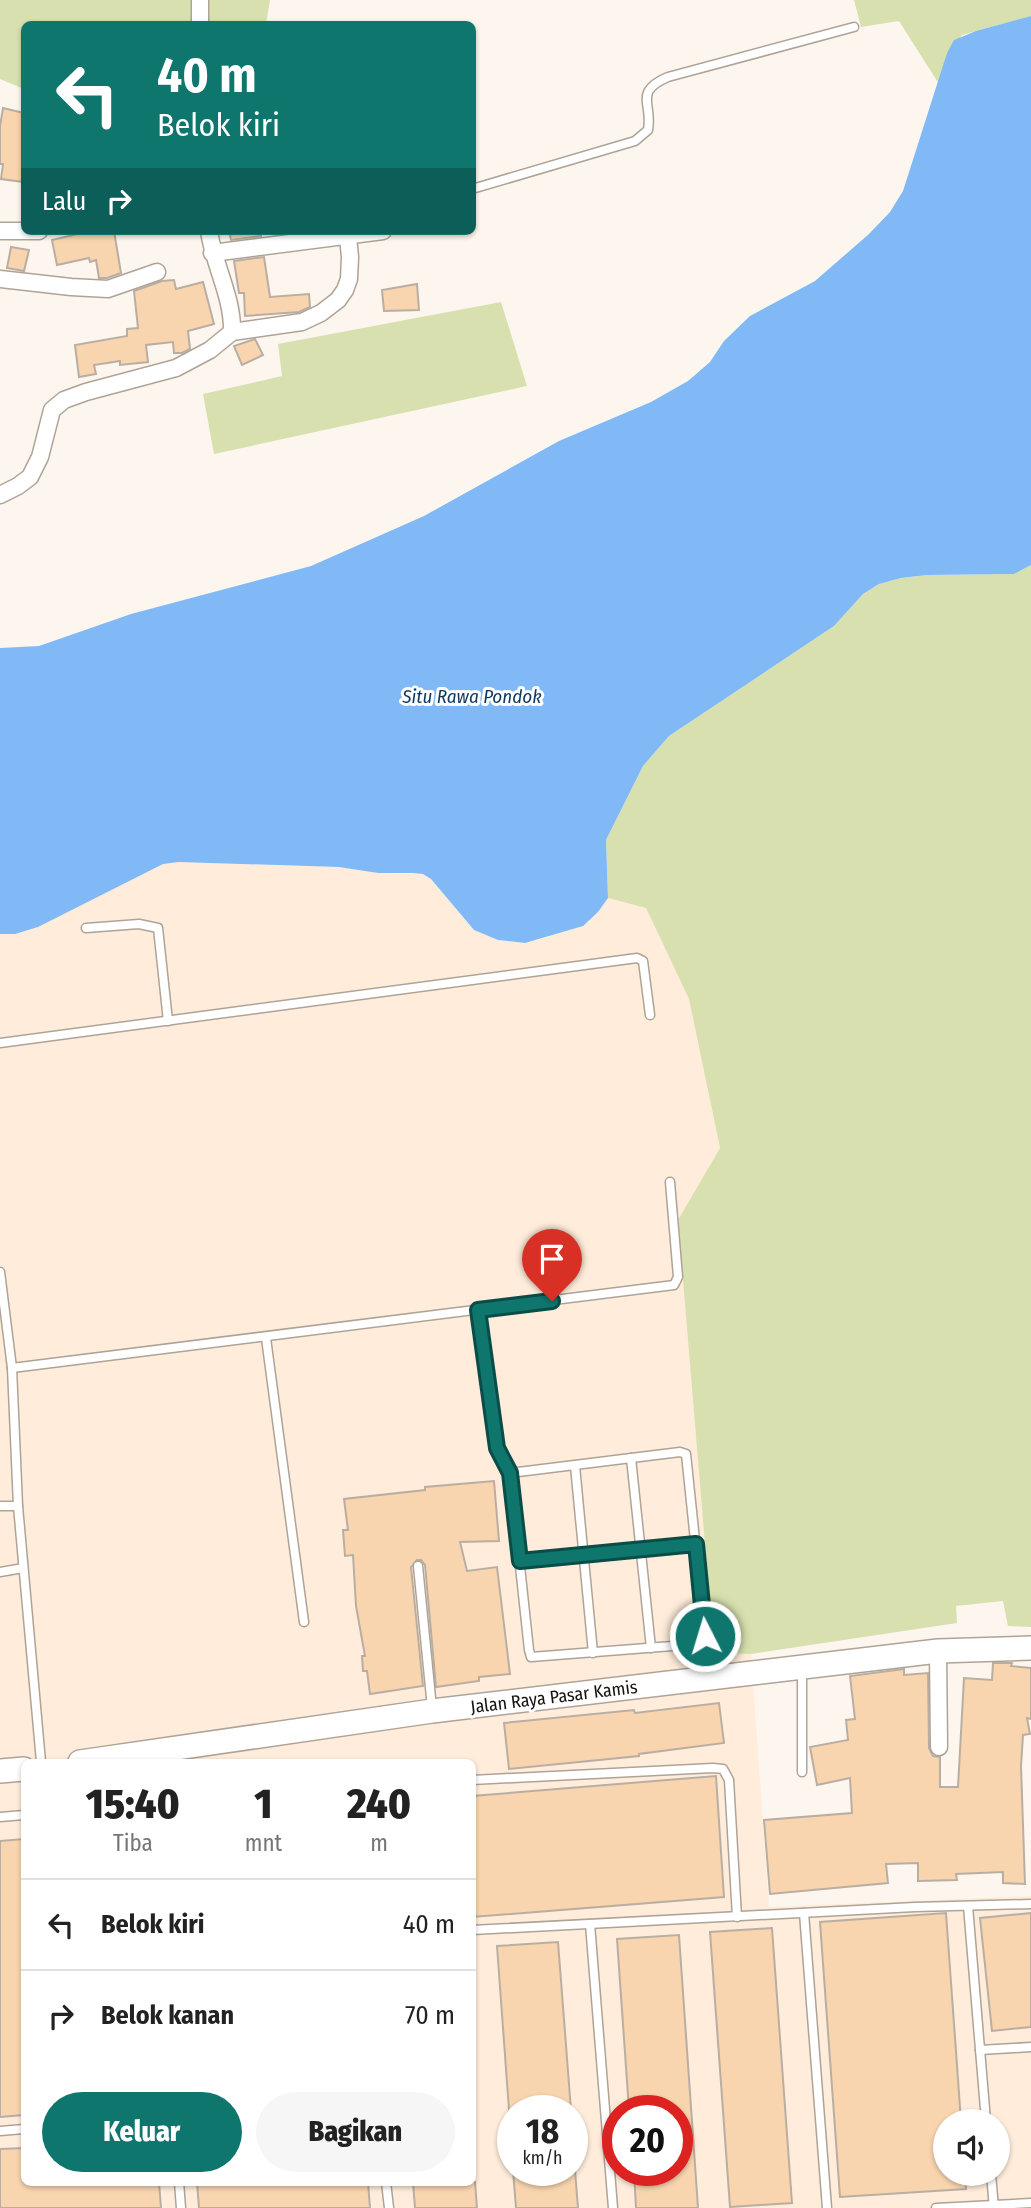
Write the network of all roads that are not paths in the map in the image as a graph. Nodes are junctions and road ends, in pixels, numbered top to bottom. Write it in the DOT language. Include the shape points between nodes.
graph roads {
  1 [pos="200,0"];
  2 [pos="200,21"];
  3 [pos="854,27"];
  4 [pos="476,188"];
  5 [pos="21,231"];
  6 [pos="0,232"];
  7 [pos="210,235"];
  8 [pos="360,235"];
  9 [pos="348,237"];
  10 [pos="212,253"];
  11 [pos="157,272"];
  12 [pos="0,279"];
  13 [pos="232,332"];
  14 [pos="0,495"];
  15 [pos="86,928"];
  16 [pos="650,1015"];
  17 [pos="168,1021"];
  18 [pos="0,1043"];
  19 [pos="670,1182"];
  20 [pos="0,1272"];
  21 [pos="478,1310"];
  22 [pos="266,1338"];
  23 [pos="12,1368"];
  24 [pos="631,1458"];
  25 [pos="575,1466"];
  26 [pos="510,1473"];
  27 [pos="0,1506"];
  28 [pos="18,1506"];
  29 [pos="696,1544"];
  30 [pos="640,1550"];
  31 [pos="584,1555"];
  32 [pos="520,1561"];
  33 [pos="418,1566"];
  34 [pos="23,1569"];
  35 [pos="0,1572"];
  36 [pos="304,1622"];
  37 [pos="651,1648"];
  38 [pos="1031,1648"];
  39 [pos="938,1651"];
  40 [pos="593,1653"];
  41 [pos="802,1668"];
  42 [pos="432,1711"];
  43 [pos="939,1747"];
  44 [pos="149,1758"];
  45 [pos="41,1759"];
  46 [pos="21,1769"];
  47 [pos="0,1771"];
  48 [pos="802,1772"];
  49 [pos="476,1780"];
  50 [pos="21,1815"];
  51 [pos="0,1816"];
  52 [pos="1031,1905"];
  53 [pos="968,1906"];
  54 [pos="804,1913"];
  55 [pos="737,1917"];
  56 [pos="590,1924"];
  57 [pos="476,1930"];
  58 [pos="1031,2047"];
  59 [pos="980,2050"];
  60 [pos="985,2109"];
  61 [pos="21,2129"];
  62 [pos="0,2131"];
  63 [pos="179,2186"];
  64 [pos="386,2186"];
  65 [pos="992,2186"];
  66 [pos="1031,2203"];
  67 [pos="994,2207"];
  68 [pos="181,2208"];
  69 [pos="389,2208"];
  70 [pos="613,2208"];
  71 [pos="827,2208"];
  72 [pos="936,2208"];
  1 -- 2 [label="street"];
  3 -- 4 [label="lane" via="668,77 649,87 648,130 635,141"];
  5 -- 6 [label="street"];
  7 -- 10 [label="street"];
  8 -- 9 [label="street"];
  9 -- 10 [label="street"];
  9 -- 13 [label="street" via="349,279 338,300 302,322"];
  10 -- 13 [label="street" via="230,305"];
  11 -- 12 [label="street" via="108,289"];
  13 -- 14 [label="street" via="176,368 64,400 52,410 30,477"];
  15 -- 17 [label="lane" via="139,924 158,928"];
  16 -- 17 [label="lane" via="643,961 637,958"];
  17 -- 18 [label="lane"];
  19 -- 21 [label="lane" via="678,1278 674,1285"];
  20 -- 23 [label="lane"];
  21 -- 22 [label="lane"];
  21 -- 26 [label="lane" via="497,1448"];
  22 -- 23 [label="lane"];
  22 -- 36 [label="lane"];
  23 -- 28 [label="lane"];
  24 -- 25 [label="lane"];
  24 -- 29 [label="lane" via="686,1454"];
  24 -- 30 [label="lane"];
  25 -- 26 [label="lane"];
  25 -- 31 [label="lane"];
  26 -- 32 [label="lane"];
  27 -- 28 [label="lane"];
  28 -- 34 [label="lane"];
  29 -- 30 [label="lane"];
  29 -- 37 [label="lane" via="703,1641"];
  30 -- 31 [label="lane"];
  30 -- 37 [label="lane"];
  31 -- 32 [label="lane"];
  31 -- 40 [label="lane"];
  32 -- 40 [label="lane" via="531,1657"];
  33 -- 42 [label="lane"];
  34 -- 35 [label="lane"];
  34 -- 45 [label="lane"];
  37 -- 40 [label="lane"];
  38 -- 39 [label="main road, Jalan Raya Pasar Kamis"];
  39 -- 41 [label="main road, Jalan Raya Pasar Kamis"];
  39 -- 43 [label="street"];
  41 -- 42 [label="main road, Jalan Raya Pasar Kamis"];
  41 -- 48 [label="lane"];
  42 -- 44 [label="main road, Jalan Raya Pasar Kamis" via="320,1726"];
  46 -- 47 [label="main road"];
  49 -- 55 [label="lane" via="723,1769 729,1780"];
  50 -- 51 [label="lane"];
  52 -- 53 [label="lane"];
  53 -- 54 [label="lane"];
  53 -- 59 [label="lane"];
  54 -- 55 [label="lane"];
  54 -- 71 [label="lane"];
  55 -- 56 [label="lane"];
  56 -- 57 [label="lane"];
  56 -- 70 [label="lane"];
  58 -- 59 [label="lane"];
  59 -- 60 [label="lane"];
  61 -- 62 [label="lane"];
  63 -- 68 [label="lane"];
  64 -- 69 [label="lane"];
  65 -- 67 [label="lane"];
  66 -- 67 [label="lane"];
  67 -- 72 [label="lane"];
}
